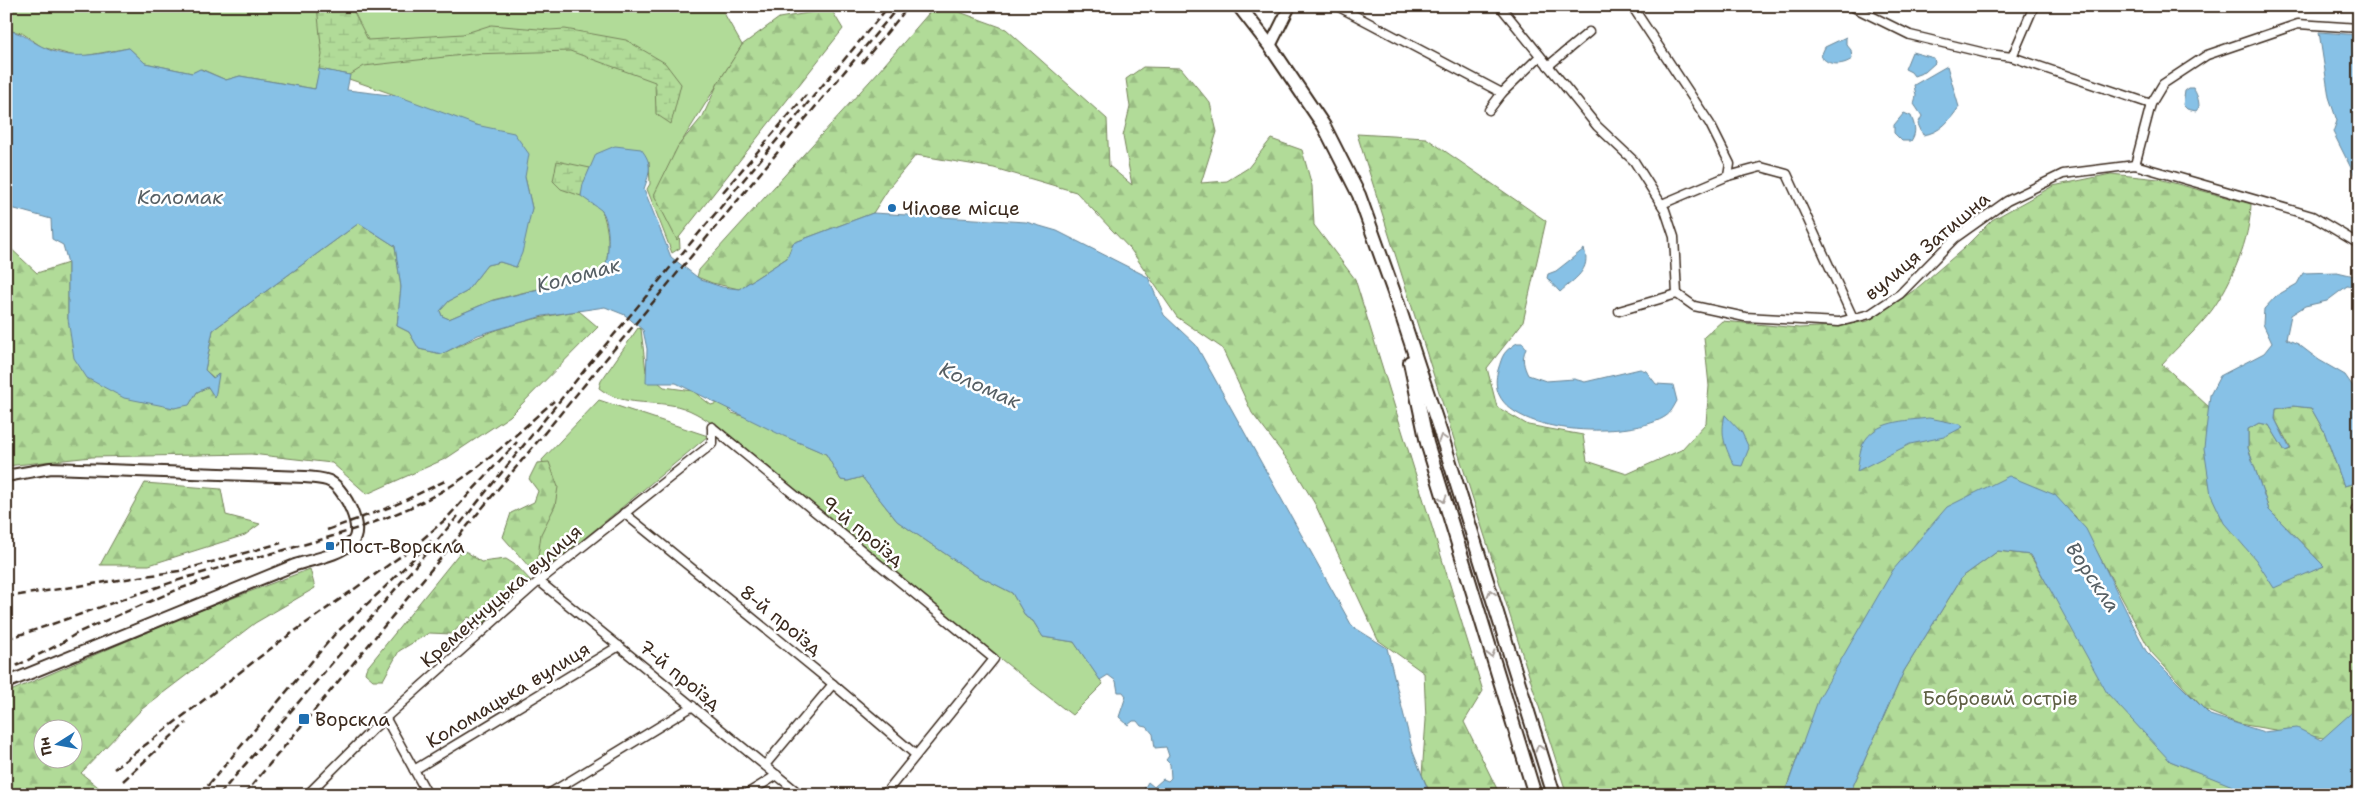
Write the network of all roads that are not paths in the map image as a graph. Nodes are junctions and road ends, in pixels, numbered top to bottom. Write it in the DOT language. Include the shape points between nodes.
graph roads {
  1 [pos="1239,6"];
  2 [pos="1290,6"];
  3 [pos="1337,6"];
  4 [pos="1500,6"];
  5 [pos="1632,6"];
  6 [pos="1851,6"];
  7 [pos="2034,6"];
  8 [pos="2359,28"];
  9 [pos="1589,32"];
  10 [pos="1270,46"];
  11 [pos="1540,56"];
  12 [pos="2012,57"];
  13 [pos="1548,66"];
  14 [pos="1502,93"];
  15 [pos="2151,104"];
  16 [pos="1489,110"];
  17 [pos="2135,165"];
  18 [pos="1728,176"];
  19 [pos="1662,204"];
  20 [pos="2359,244"];
  21 [pos="1677,294"];
  22 [pos="1396,298"];
  23 [pos="1618,311"];
  24 [pos="1853,318"];
  25 [pos="712,427"];
  26 [pos="6,476"];
  27 [pos="624,513"];
  28 [pos="539,581"];
  29 [pos="619,646"];
  30 [pos="6,683"];
  31 [pos="833,684"];
  32 [pos="693,706"];
  33 [pos="386,719"];
  34 [pos="916,756"];
  35 [pos="765,765"];
  36 [pos="414,770"];
  37 [pos="778,776"];
  38 [pos="307,795"];
  39 [pos="428,795"];
  40 [pos="546,795"];
  41 [pos="744,795"];
  42 [pos="801,795"];
  43 [pos="884,795"];
  44 [pos="1535,795"];
  45 [pos="1554,795"];
  1 -- 10 [label="highway"];
  2 -- 10 [label="street"];
  3 -- 14 [label="street"];
  4 -- 11 [label="street"];
  5 -- 18 [label="street" via="1710,124 1730,164"];
  6 -- 12 [label="street" via="1910,35"];
  7 -- 12 [label="street"];
  8 -- 15 [label="street" via="2298,24 2207,55 2163,84"];
  9 -- 13 [label="street"];
  10 -- 22 [label="highway" via="1324,126 1359,195"];
  11 -- 13 [label="street"];
  11 -- 14 [label="street"];
  12 -- 15 [label="street"];
  13 -- 19 [label="street" via="1597,126 1634,161"];
  14 -- 16 [label="street"];
  15 -- 17 [label="street"];
  17 -- 20 [label="street" via="2312,216"];
  17 -- 24 [label="street, вулиця Затишна" via="2064,174 2007,201 1955,238 1900,294 1870,314"];
  18 -- 19 [label="street, вулиця Затишна"];
  18 -- 24 [label="street, вулиця Затишна" via="1762,167 1787,174"];
  19 -- 21 [label="street" via="1674,237"];
  21 -- 23 [label="street"];
  21 -- 24 [label="street, вулиця Затишна" via="1694,306 1745,317 1839,322"];
  22 -- 44 [label="highway, one-way" via="1427,443"];
  45 -- 22 [label="highway, one-way"];
  25 -- 27 [label="street, Кременчуцька вулиця" via="712,444"];
  25 -- 34 [label="street, 9-й проїзд" via="994,659"];
  26 -- 30 [label="street" via="51,468 305,476 331,482 344,494 357,534 354,541 338,552 295,565"];
  27 -- 28 [label="street, Кременчуцька вулиця"];
  27 -- 31 [label="street, 8-й проїзд"];
  28 -- 29 [label="street, 7-й проїзд"];
  28 -- 33 [label="street, Кременчуцька вулиця"];
  29 -- 32 [label="street, 7-й проїзд"];
  29 -- 36 [label="street, Коломацька вулиця"];
  31 -- 34 [label="street, 8-й проїзд"];
  31 -- 35 [label="street"];
  32 -- 35 [label="street, 7-й проїзд"];
  32 -- 40 [label="street"];
  33 -- 36 [label="street"];
  33 -- 38 [label="street, Кременчуцька вулиця"];
  34 -- 43 [label="street"];
  35 -- 37 [label="street, 7-й проїзд"];
  36 -- 39 [label="street"];
  37 -- 41 [label="street"];
  37 -- 42 [label="street, 7-й проїзд"];
}
